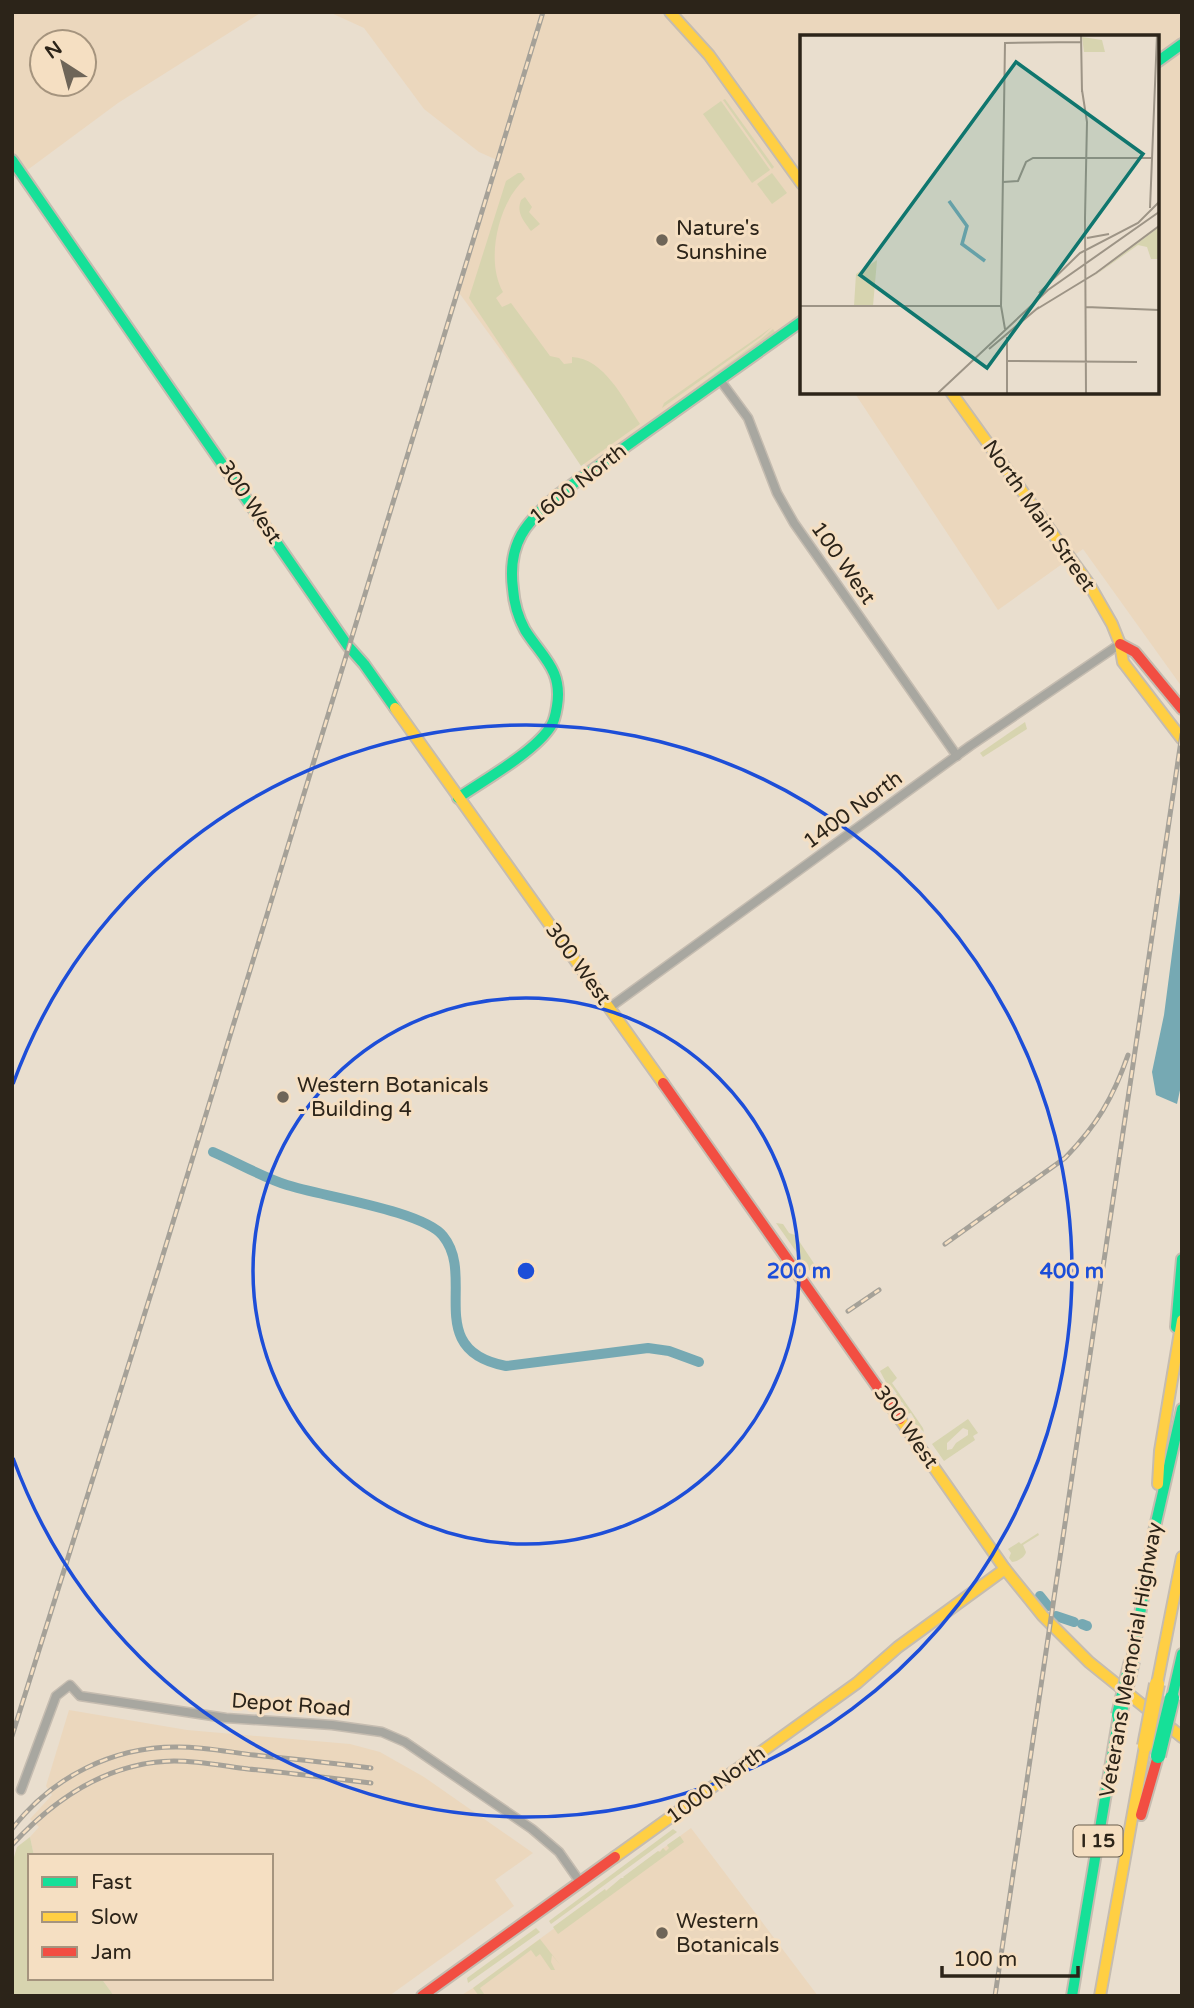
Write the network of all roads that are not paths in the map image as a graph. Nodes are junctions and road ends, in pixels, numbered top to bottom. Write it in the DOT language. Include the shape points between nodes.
graph roads {
  1 [pos="670,12"];
  2 [pos="1182,44"];
  3 [pos="1159,61"];
  4 [pos="12,160"];
  5 [pos="17,178"];
  6 [pos="800,181"];
  7 [pos="800,322"];
  8 [pos="720,380"];
  9 [pos="952,394"];
  10 [pos="1120,644"];
  11 [pos="1182,709"];
  12 [pos="1182,739"];
  13 [pos="957,756"];
  14 [pos="458,798"];
  15 [pos="609,1008"];
  16 [pos="1182,1259"];
  17 [pos="1182,1320"];
  18 [pos="1171,1380"];
  19 [pos="1182,1409"];
  20 [pos="1155,1527"];
  21 [pos="1182,1557"];
  22 [pos="1005,1569"];
  23 [pos="1182,1654"];
  24 [pos="1181,1735"];
  25 [pos="21,1790"];
  26 [pos="580,1882"];
  27 [pos="1120,1890"];
  28 [pos="422,1996"];
  29 [pos="1072,1996"];
  30 [pos="1100,1996"];
  1 -- 6 [label="main road" via="709,55"];
  2 -- 3 [label="main road"];
  4 -- 5 [label="main road, 300 West"];
  5 -- 14 [label="main road, 300 West"];
  7 -- 8 [label="main road, 1600 North"];
  8 -- 13 [label="street, 100 West" via="748,418 794,523"];
  8 -- 14 [label="main road, 1600 North" via="533,514 515,541 509,573 514,600 523,626 558,680 557,705 552,724 541,738"];
  9 -- 10 [label="main road, North Main Street" via="1089,584"];
  10 -- 11 [label="main road, North Main Street" via="1135,652"];
  10 -- 12 [label="main road, North Main Street" via="1123,662"];
  10 -- 13 [label="street, 1400 North"];
  13 -- 15 [label="street, 1400 North"];
  14 -- 15 [label="main road, 300 West"];
  15 -- 22 [label="main road, 300 West"];
  16 -- 18 [label="main road"];
  17 -- 18 [label="main road"];
  18 -- 20 [label="main road"];
  19 -- 20 [label="main road, Veterans Memorial Highway / I 15"];
  20 -- 29 [label="main road, Veterans Memorial Highway / I 15, bridge"];
  21 -- 27 [label="main road, Veterans Memorial Highway / I 15, bridge"];
  22 -- 24 [label="main road, 300 West" via="1089,1662"];
  22 -- 26 [label="main road, 1000 North" via="837,1698"];
  23 -- 27 [label="main road, bridge"];
  25 -- 26 [label="street, Depot Road" via="56,1696 70,1685 80,1696 226,1718 372,1729 405,1742 532,1829 559,1852"];
  26 -- 28 [label="main road, 1000 North"];
  27 -- 30 [label="main road, Veterans Memorial Highway / I 15"];
}
